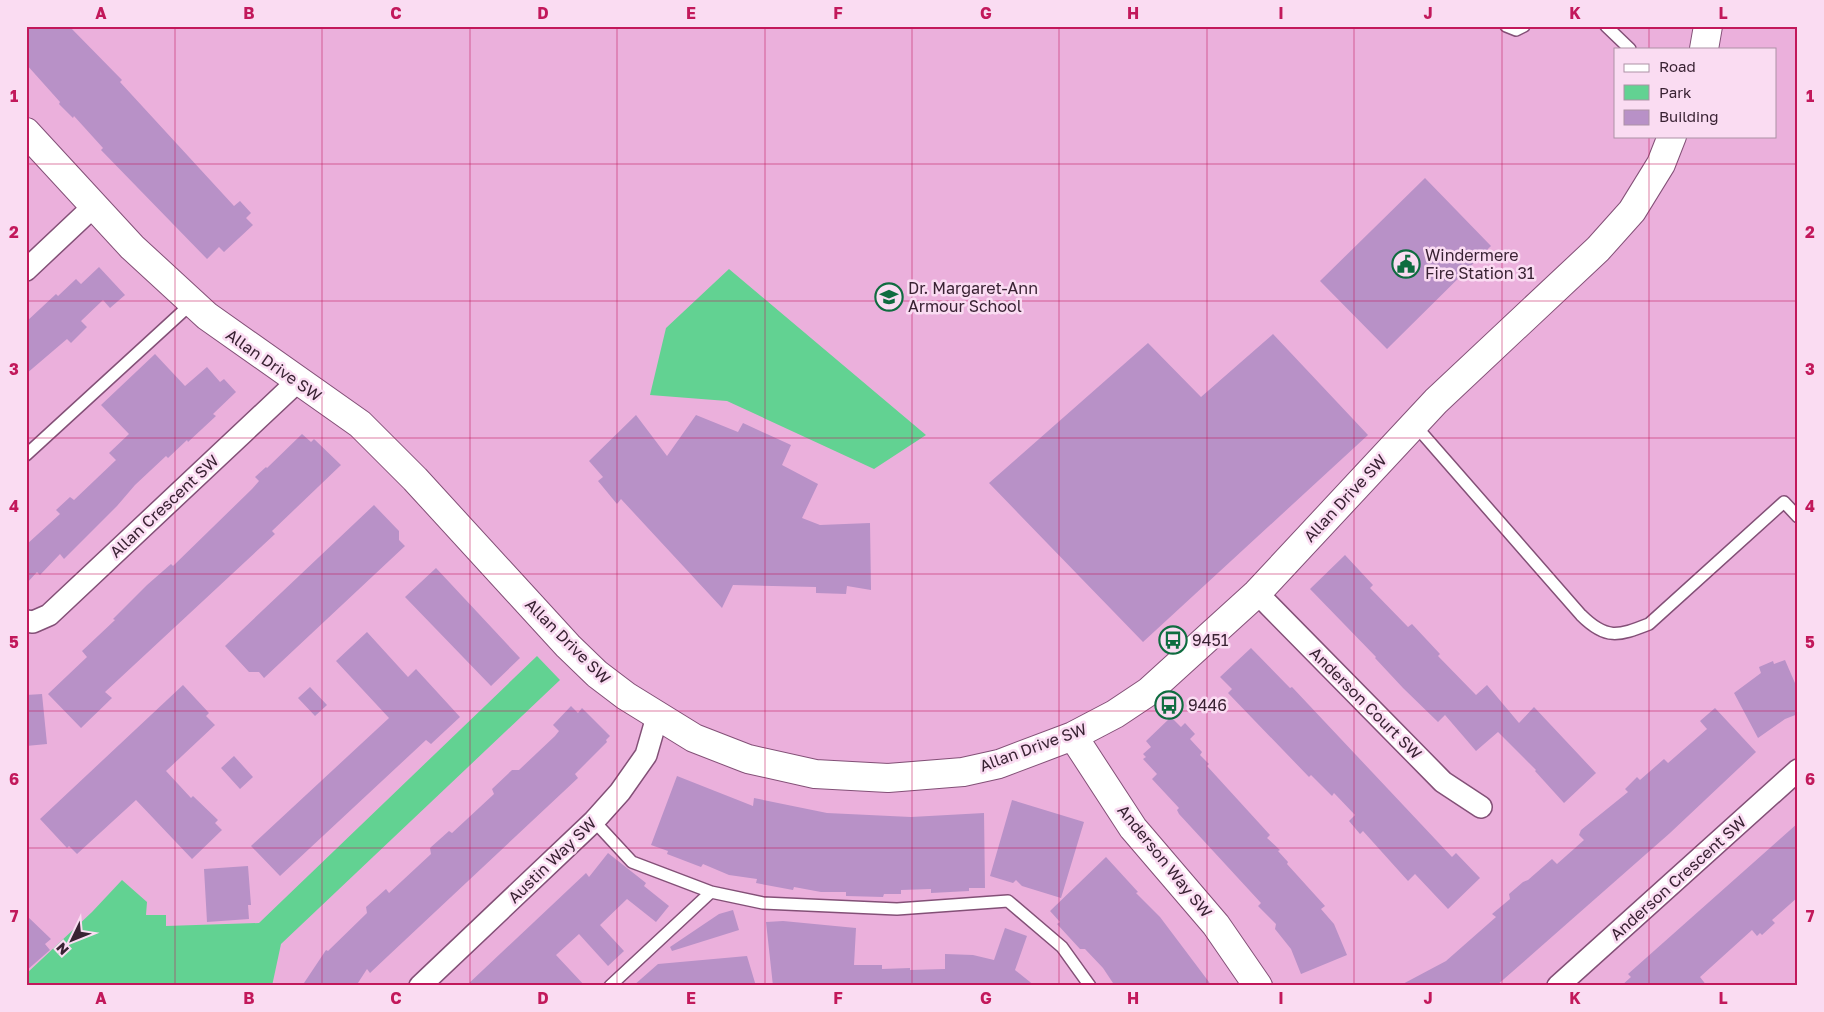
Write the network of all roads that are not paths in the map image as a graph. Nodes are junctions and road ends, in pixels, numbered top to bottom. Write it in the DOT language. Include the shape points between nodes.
graph roads {
  1 [pos="1506,26"];
  2 [pos="1524,26"];
  3 [pos="1606,26"];
  4 [pos="1708,26"];
  5 [pos="1629,48"];
  6 [pos="1704,48"];
  7 [pos="26,132"];
  8 [pos="1671,138"];
  9 [pos="94,206"];
  10 [pos="26,270"];
  11 [pos="192,303"];
  12 [pos="298,381"];
  13 [pos="1414,424"];
  14 [pos="26,455"];
  15 [pos="1798,516"];
  16 [pos="1257,593"];
  17 [pos="26,621"];
  18 [pos="657,717"];
  19 [pos="1073,736"];
  20 [pos="1798,770"];
  21 [pos="1481,807"];
  22 [pos="594,821"];
  23 [pos="711,892"];
  24 [pos="420,986"];
  25 [pos="610,986"];
  26 [pos="1090,986"];
  27 [pos="1258,986"];
  28 [pos="1558,986"];
  1 -- 2 [label="lane" via="1516,30"];
  3 -- 5 [label="lane"];
  4 -- 6 [label="street"];
  7 -- 9 [label="street, Allan Drive SW"];
  8 -- 13 [label="street, Allan Drive SW" via="1661,164 1621,224"];
  9 -- 10 [label="street"];
  9 -- 11 [label="street, Allan Drive SW" via="150,265"];
  11 -- 12 [label="street, Allan Drive SW" via="236,339"];
  11 -- 14 [label="lane"];
  12 -- 17 [label="street, Allan Crescent SW" via="49,615 33,622"];
  12 -- 18 [label="street, Allan Drive SW" via="360,424 415,479 568,646 597,674"];
  13 -- 15 [label="lane" via="1581,615 1606,634 1625,634 1649,624 1784,502"];
  13 -- 16 [label="street, Allan Drive SW"];
  16 -- 19 [label="street, Allan Drive SW" via="1148,692"];
  16 -- 21 [label="street, Anderson Court SW" via="1443,782"];
  18 -- 19 [label="street, Allan Drive SW" via="718,749 765,763 815,774 888,778 963,772 999,764"];
  18 -- 22 [label="street, Austin Way SW" via="646,755"];
  19 -- 27 [label="street, Anderson Way SW" via="1134,828 1216,924"];
  20 -- 28 [label="street, Anderson Crescent SW"];
  22 -- 23 [label="lane" via="632,862"];
  22 -- 24 [label="street, Austin Way SW"];
  23 -- 25 [label="lane"];
  23 -- 26 [label="lane" via="763,903 897,909 1008,901 1062,946"];
}
